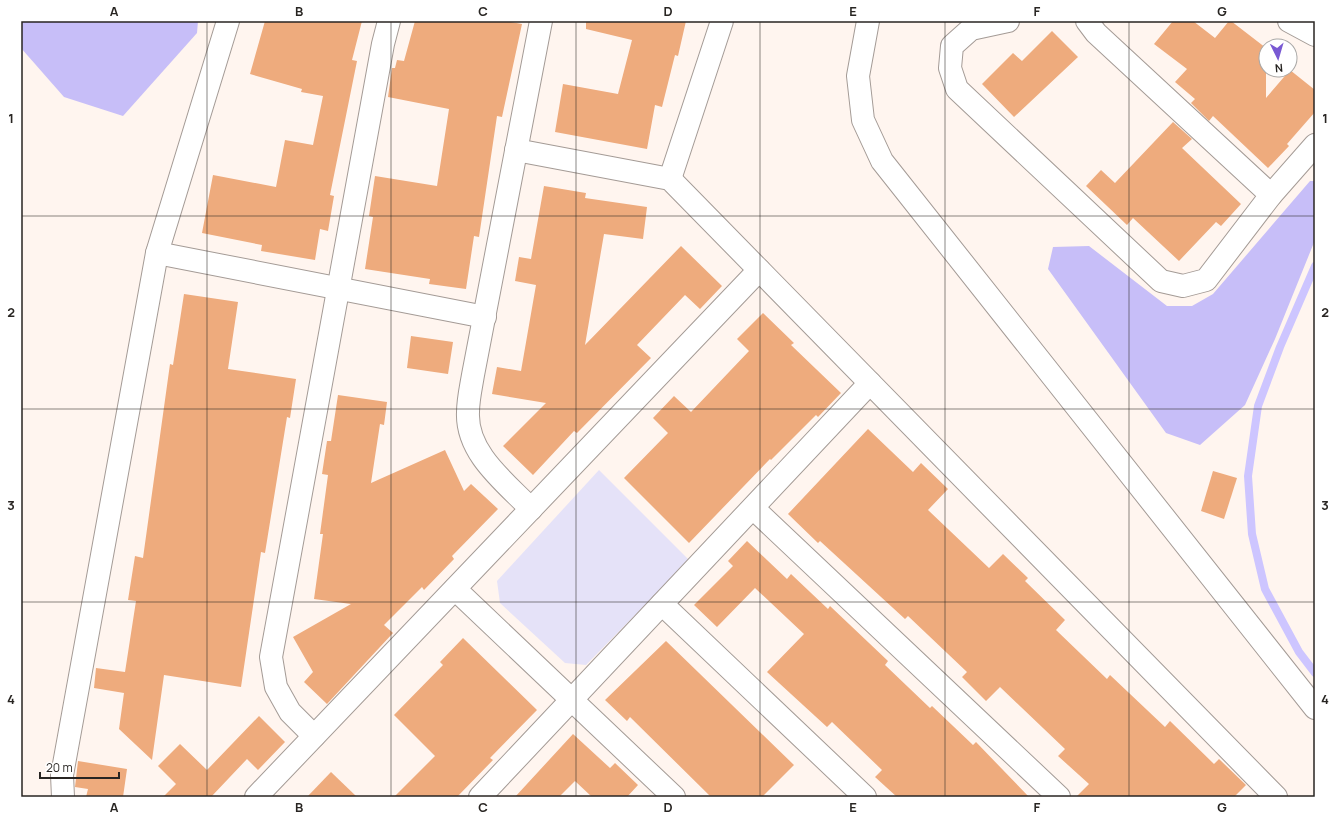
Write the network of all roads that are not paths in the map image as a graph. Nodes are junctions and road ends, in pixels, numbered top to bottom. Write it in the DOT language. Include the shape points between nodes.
graph roads {
  1 [pos="228,21"];
  2 [pos="389,21"];
  3 [pos="541,21"];
  4 [pos="722,21"];
  5 [pos="868,21"];
  6 [pos="1008,21"];
  7 [pos="1087,21"];
  8 [pos="1293,22"];
  9 [pos="1315,35"];
  10 [pos="1315,145"];
  11 [pos="516,150"];
  12 [pos="670,179"];
  13 [pos="1271,195"];
  14 [pos="157,253"];
  15 [pos="759,270"];
  16 [pos="338,288"];
  17 [pos="484,317"];
  18 [pos="870,383"];
  19 [pos="753,508"];
  20 [pos="531,509"];
  21 [pos="455,589"];
  22 [pos="662,604"];
  23 [pos="572,699"];
  24 [pos="1315,708"];
  25 [pos="314,736"];
  26 [pos="481,796"];
  27 [pos="63,797"];
  28 [pos="256,797"];
  29 [pos="674,797"];
  30 [pos="865,797"];
  31 [pos="1059,797"];
  32 [pos="1276,797"];
  1 -- 14 [label="street"];
  2 -- 16 [label="street"];
  3 -- 11 [label="street"];
  4 -- 12 [label="street"];
  5 -- 24 [label="street" via="858,76 863,120 882,160"];
  6 -- 13 [label="street" via="971,29 952,46 950,68 957,89 1161,281 1183,286 1206,280"];
  7 -- 13 [label="street" via="1096,33"];
  8 -- 9 [label="street"];
  10 -- 13 [label="street"];
  11 -- 12 [label="street"];
  11 -- 17 [label="street"];
  12 -- 15 [label="street"];
  14 -- 16 [label="street"];
  14 -- 27 [label="street" via="62,775"];
  15 -- 18 [label="street"];
  15 -- 20 [label="street"];
  16 -- 17 [label="street"];
  16 -- 25 [label="street" via="271,656 276,687 290,712"];
  17 -- 20 [label="street" via="468,413 471,436 482,458"];
  18 -- 19 [label="street"];
  18 -- 32 [label="street"];
  19 -- 22 [label="street"];
  19 -- 31 [label="street"];
  20 -- 21 [label="street"];
  21 -- 23 [label="street"];
  21 -- 25 [label="street"];
  22 -- 23 [label="street"];
  22 -- 30 [label="street"];
  23 -- 26 [label="street"];
  23 -- 29 [label="street"];
  25 -- 28 [label="street"];
}
